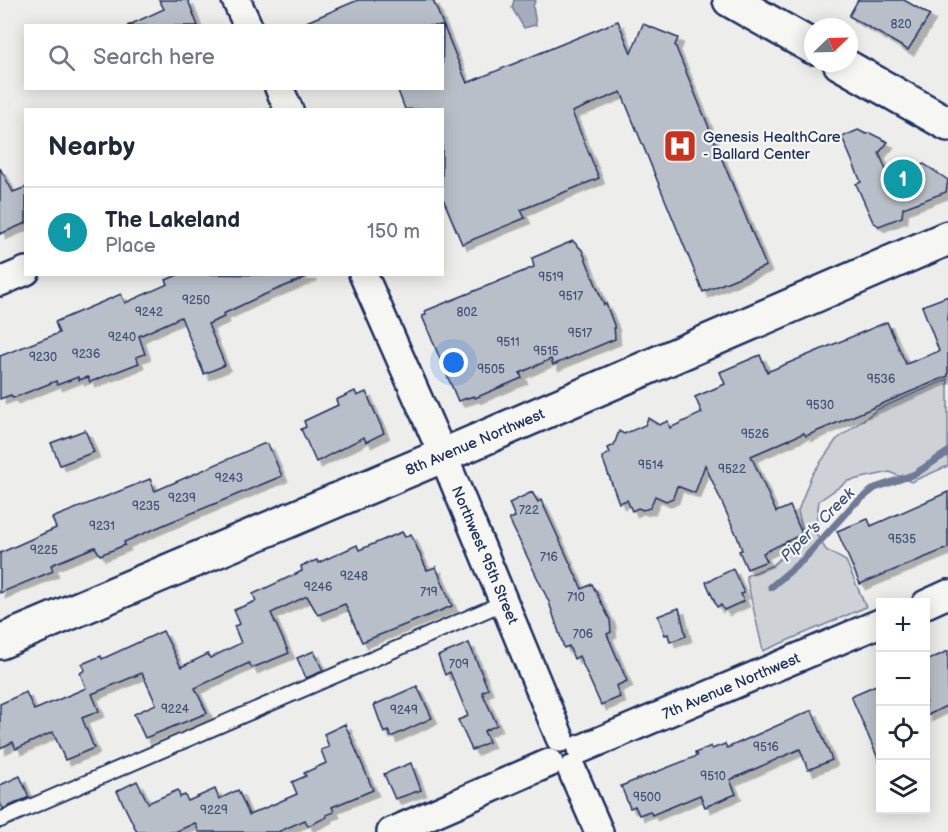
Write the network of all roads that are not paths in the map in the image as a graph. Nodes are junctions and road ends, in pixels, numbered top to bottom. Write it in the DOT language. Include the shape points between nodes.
graph roads {
  1 [pos="236,0"];
  2 [pos="730,0"];
  3 [pos="247,24"];
  4 [pos="804,42"];
  5 [pos="856,72"];
  6 [pos="280,90"];
  7 [pos="288,108"];
  8 [pos="948,124"];
  9 [pos="948,238"];
  10 [pos="24,272"];
  11 [pos="364,276"];
  12 [pos="0,282"];
  13 [pos="443,455"];
  14 [pos="948,594"];
  15 [pos="505,602"];
  16 [pos="930,602"];
  17 [pos="876,625"];
  18 [pos="0,642"];
  19 [pos="566,755"];
  20 [pos="0,820"];
  21 [pos="391,832"];
  22 [pos="599,832"];
  1 -- 3 [label="street"];
  2 -- 4 [label="street"];
  5 -- 8 [label="street"];
  6 -- 7 [label="street"];
  9 -- 13 [label="street, 8th Avenue Northwest"];
  10 -- 12 [label="street"];
  11 -- 13 [label="street, Northwest 95th Street"];
  13 -- 15 [label="street, Northwest 95th Street"];
  13 -- 18 [label="street, 8th Avenue Northwest"];
  14 -- 16 [label="street"];
  15 -- 19 [label="street, Northwest 95th Street"];
  15 -- 20 [label="lane"];
  17 -- 19 [label="street, 7th Avenue Northwest"];
  19 -- 21 [label="street, 7th Avenue Northwest"];
  19 -- 22 [label="street, Northwest 95th Street"];
}
